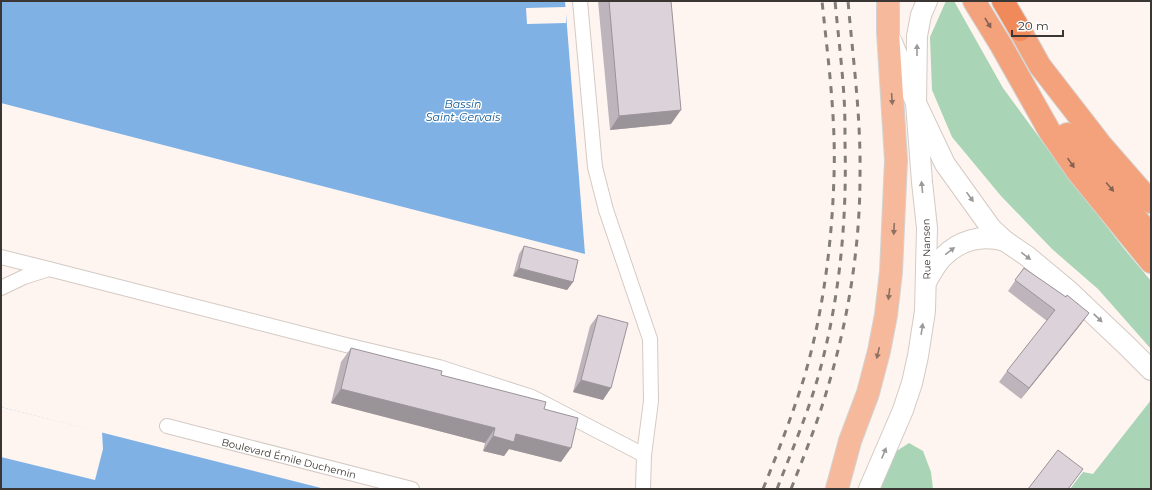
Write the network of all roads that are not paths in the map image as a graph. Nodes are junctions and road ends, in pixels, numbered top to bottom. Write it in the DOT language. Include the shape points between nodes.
graph roads {
  1 [pos="580,1"];
  2 [pos="888,1"];
  3 [pos="927,1"];
  4 [pos="974,1"];
  5 [pos="1003,1"];
  6 [pos="1017,25"];
  7 [pos="888,32"];
  8 [pos="1001,45"];
  9 [pos="916,103"];
  10 [pos="1151,188"];
  11 [pos="1151,202"];
  12 [pos="1151,236"];
  13 [pos="1005,241"];
  14 [pos="1,257"];
  15 [pos="1151,262"];
  16 [pos="49,269"];
  17 [pos="926,282"];
  18 [pos="1,288"];
  19 [pos="1151,370"];
  20 [pos="166,426"];
  21 [pos="644,455"];
  22 [pos="412,489"];
  23 [pos="643,489"];
  24 [pos="836,489"];
  25 [pos="869,489"];
  1 -- 21 [label="street" via="596,167 606,210 650,338 651,401"];
  2 -- 7 [label="main road"];
  9 -- 3 [label="main road, Rue Nansen, one-way" via="917,36 920,15"];
  4 -- 8 [label="highway, one-way"];
  5 -- 6 [label="highway"];
  6 -- 10 [label="highway" via="1048,60 1115,149"];
  6 -- 11 [label="highway" via="1040,66 1102,146"];
  7 -- 9 [label="main road"];
  7 -- 24 [label="main road, one-way" via="896,160 891,272 879,351"];
  8 -- 12 [label="highway, one-way" via="1051,114"];
  8 -- 15 [label="highway, one-way" via="1050,132 1076,171"];
  9 -- 13 [label="main road, one-way" via="945,164 991,228"];
  17 -- 9 [label="main road, Rue Nansen, one-way" via="927,228"];
  17 -- 13 [label="main road, one-way" via="941,258 961,244 984,237"];
  13 -- 19 [label="main road, one-way" via="1069,291"];
  14 -- 16 [label="street"];
  16 -- 18 [label="street"];
  16 -- 21 [label="street" via="346,346 439,367 532,397"];
  25 -- 17 [label="main road, Rue Nansen, one-way" via="912,383 925,311"];
  20 -- 22 [label="street, Boulevard Émile Duchemin"];
  21 -- 23 [label="street"];
}
